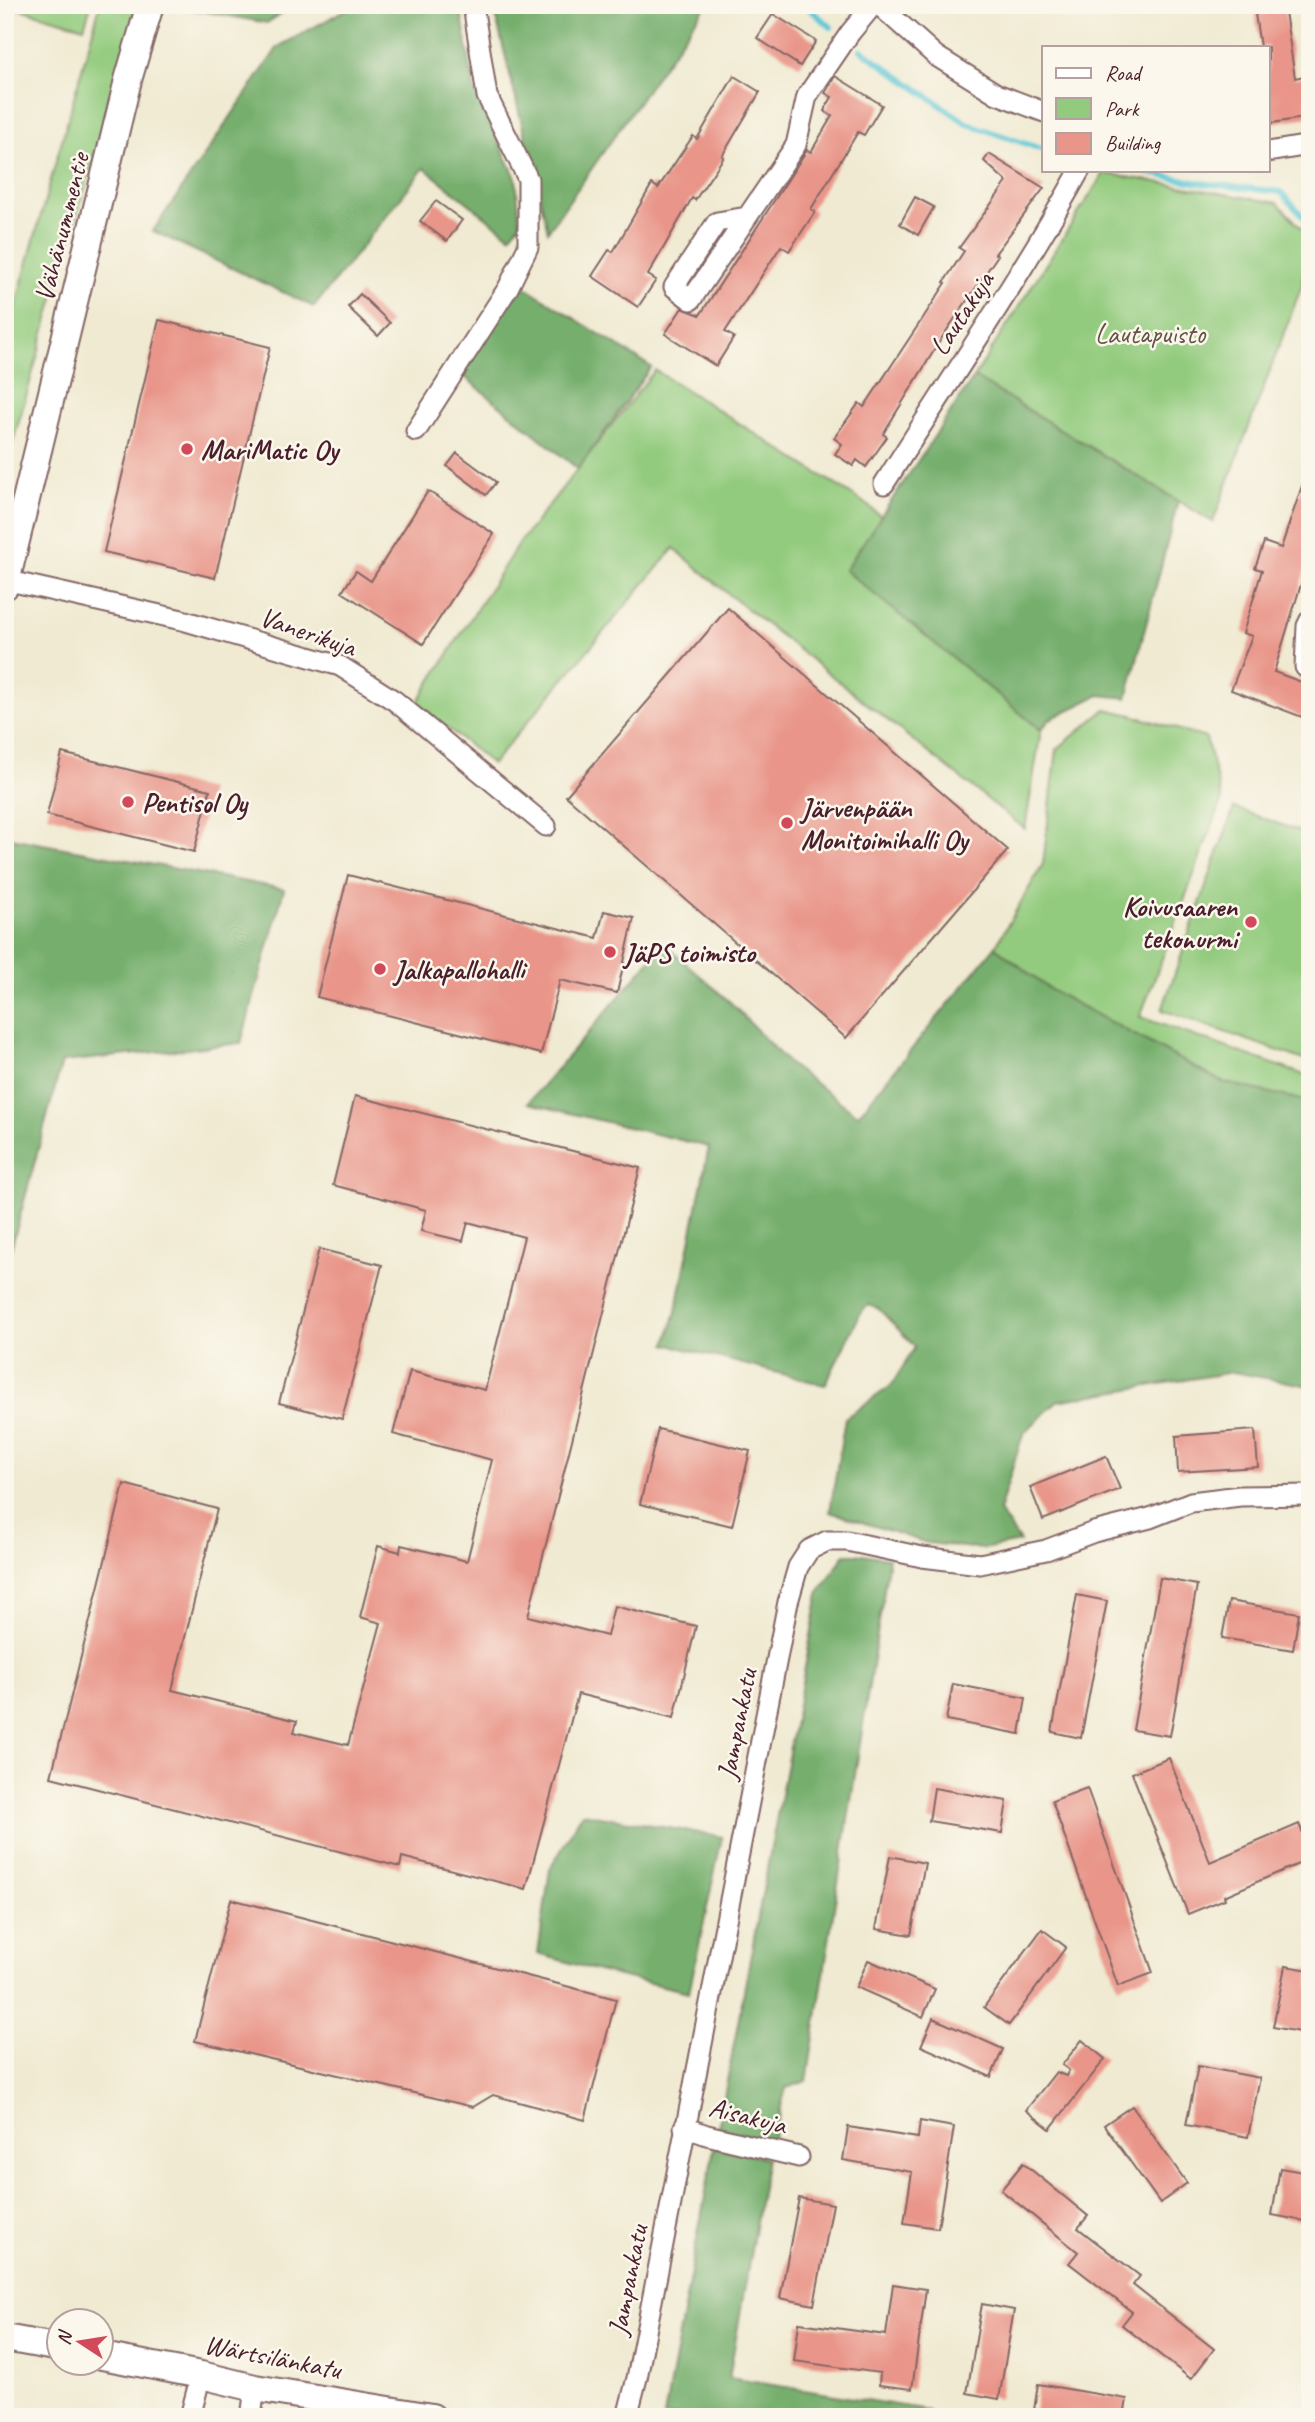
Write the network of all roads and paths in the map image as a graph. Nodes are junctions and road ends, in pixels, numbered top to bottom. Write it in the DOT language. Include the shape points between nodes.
graph roads {
  1 [pos="150,5"];
  2 [pos="474,5"];
  3 [pos="873,5"];
  4 [pos="879,5"];
  5 [pos="1042,111"];
  6 [pos="1310,145"];
  7 [pos="1270,152"];
  8 [pos="1079,172"];
  9 [pos="747,217"];
  10 [pos="416,431"];
  11 [pos="884,484"];
  12 [pos="6,582"];
  13 [pos="1310,620"];
  14 [pos="1305,667"];
  15 [pos="546,826"];
  16 [pos="1310,1495"];
  17 [pos="684,2127"];
  18 [pos="799,2157"];
  19 [pos="5,2338"];
  20 [pos="46,2345"];
  21 [pos="116,2359"];
  22 [pos="201,2375"];
  23 [pos="256,2388"];
  24 [pos="190,2417"];
  25 [pos="250,2417"];
  26 [pos="432,2417"];
  27 [pos="627,2417"];
  1 -- 12 [label="main road, Vähänummentie"];
  2 -- 10 [label="street" via="487,96 528,180 528,247 508,288"];
  3 -- 9 [label="street" via="807,96 796,145"];
  4 -- 5 [label="street" via="936,56 997,94"];
  6 -- 7 [label="street"];
  8 -- 11 [label="street, Lautakuja" via="1009,291"];
  12 -- 15 [label="street, Vanerikuja" via="182,620 340,666 395,701"];
  13 -- 14 [label="street"];
  16 -- 17 [label="street, Jampankatu" via="1191,1502 1046,1550 980,1564 847,1541 827,1541 810,1550 791,1589"];
  17 -- 18 [label="street, Aisakuja"];
  17 -- 27 [label="street, Jampankatu"];
  19 -- 20 [label="main road"];
  21 -- 22 [label="main road, Wärtsilänkatu"];
  22 -- 23 [label="main road, Wärtsilänkatu"];
  22 -- 24 [label="street"];
  23 -- 25 [label="street"];
  23 -- 26 [label="main road, Wärtsilänkatu"];
}
